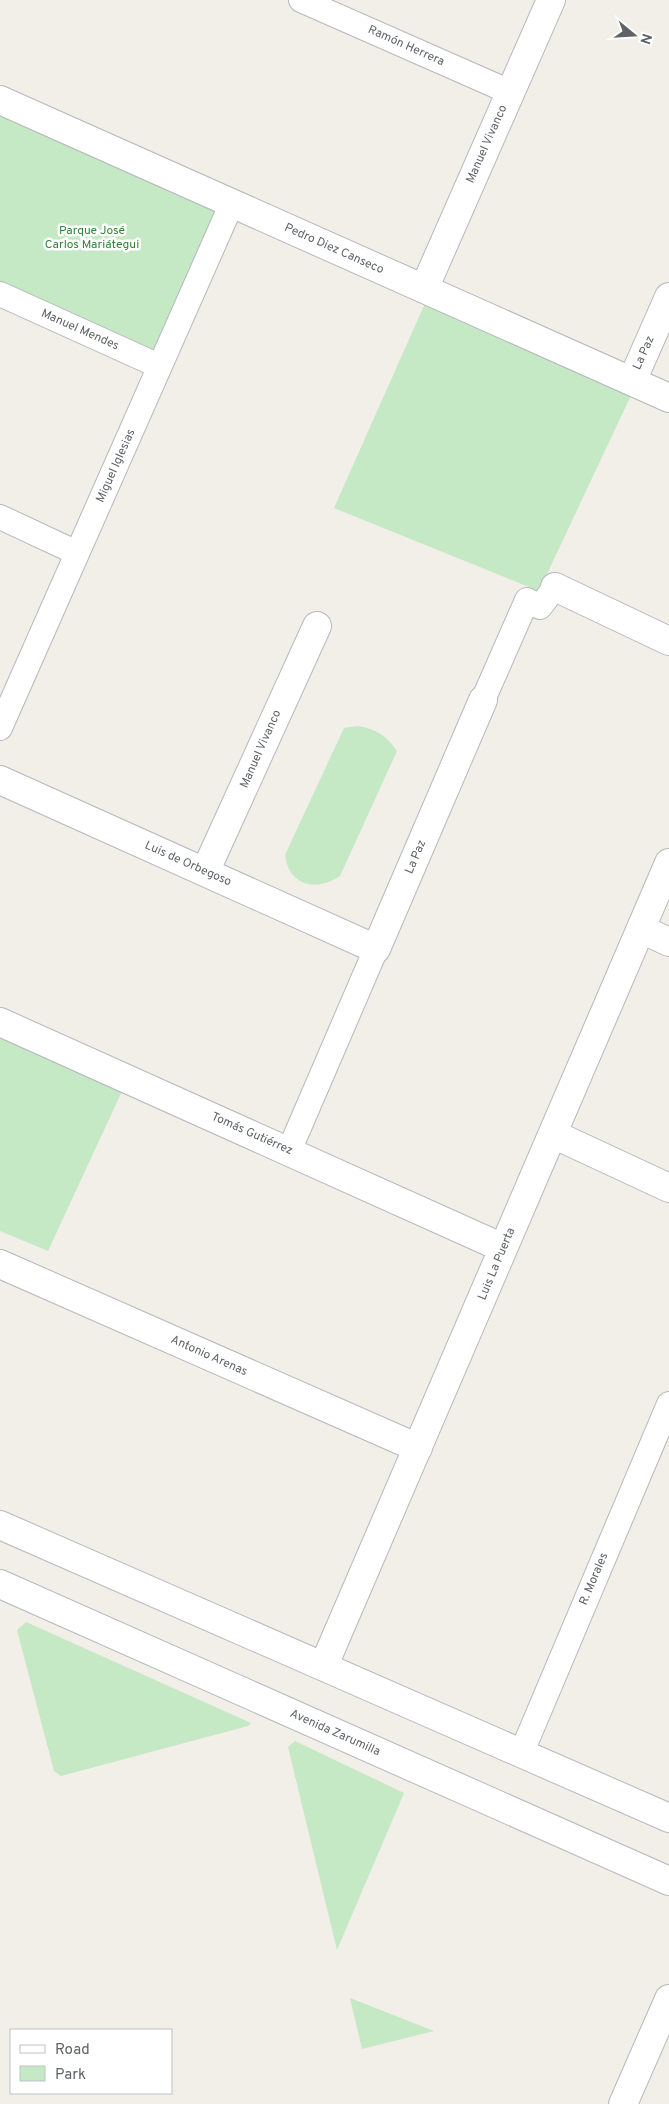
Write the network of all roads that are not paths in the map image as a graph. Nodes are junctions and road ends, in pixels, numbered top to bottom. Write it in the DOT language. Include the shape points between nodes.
graph roads {
  1 [pos="301,0"];
  2 [pos="551,0"];
  3 [pos="510,92"];
  4 [pos="0,100"];
  5 [pos="232,203"];
  6 [pos="424,289"];
  7 [pos="0,294"];
  8 [pos="669,296"];
  9 [pos="159,366"];
  10 [pos="632,381"];
  11 [pos="669,398"];
  12 [pos="0,517"];
  13 [pos="77,553"];
  14 [pos="555,587"];
  15 [pos="317,626"];
  16 [pos="669,641"];
  17 [pos="483,700"];
  18 [pos="0,728"];
  19 [pos="0,780"];
  20 [pos="669,863"];
  21 [pos="206,872"];
  22 [pos="641,929"];
  23 [pos="669,942"];
  24 [pos="376,949"];
  25 [pos="0,1022"];
  26 [pos="553,1134"];
  27 [pos="289,1151"];
  28 [pos="669,1188"];
  29 [pos="503,1248"];
  30 [pos="0,1264"];
  31 [pos="669,1404"];
  32 [pos="418,1448"];
  33 [pos="0,1524"];
  34 [pos="0,1584"];
  35 [pos="324,1665"];
  36 [pos="521,1754"];
  37 [pos="669,1818"];
  38 [pos="669,1881"];
  39 [pos="669,1999"];
  40 [pos="623,2104"];
  1 -- 3 [label="street, Ramón Herrera"];
  2 -- 3 [label="street, Manuel Vivanco"];
  3 -- 6 [label="street, Manuel Vivanco"];
  4 -- 5 [label="street, Pedro Diez Canseco"];
  5 -- 6 [label="street, Pedro Diez Canseco"];
  5 -- 9 [label="street, Miguel Iglesias"];
  6 -- 10 [label="street, Pedro Diez Canseco"];
  7 -- 9 [label="street, Manuel Mendes"];
  8 -- 10 [label="street, La Paz"];
  9 -- 13 [label="street, Miguel Iglesias"];
  10 -- 11 [label="street, Pedro Diez Canseco"];
  12 -- 13 [label="street"];
  13 -- 18 [label="street, Miguel Iglesias"];
  14 -- 16 [label="street"];
  14 -- 17 [label="street, La Paz" via="540,606 527,600"];
  15 -- 21 [label="street, Manuel Vivanco"];
  17 -- 24 [label="street, La Paz"];
  19 -- 21 [label="street, Luis de Orbegoso"];
  20 -- 22 [label="street, Luis La Puerta"];
  21 -- 24 [label="street, Luis de Orbegoso"];
  22 -- 23 [label="street"];
  22 -- 26 [label="street, Luis La Puerta"];
  24 -- 27 [label="street, La Paz"];
  25 -- 27 [label="street, Tomás Gutiérrez"];
  26 -- 28 [label="street"];
  26 -- 29 [label="street, Luis La Puerta"];
  27 -- 29 [label="street, Tomás Gutiérrez"];
  29 -- 32 [label="street, Luis La Puerta"];
  30 -- 32 [label="street, Antonio Arenas"];
  31 -- 36 [label="street, R. Morales"];
  32 -- 35 [label="street, Luis La Puerta"];
  33 -- 35 [label="street"];
  34 -- 38 [label="street, Avenida Zarumilla"];
  35 -- 36 [label="street"];
  36 -- 37 [label="street"];
  39 -- 40 [label="street"];
}
